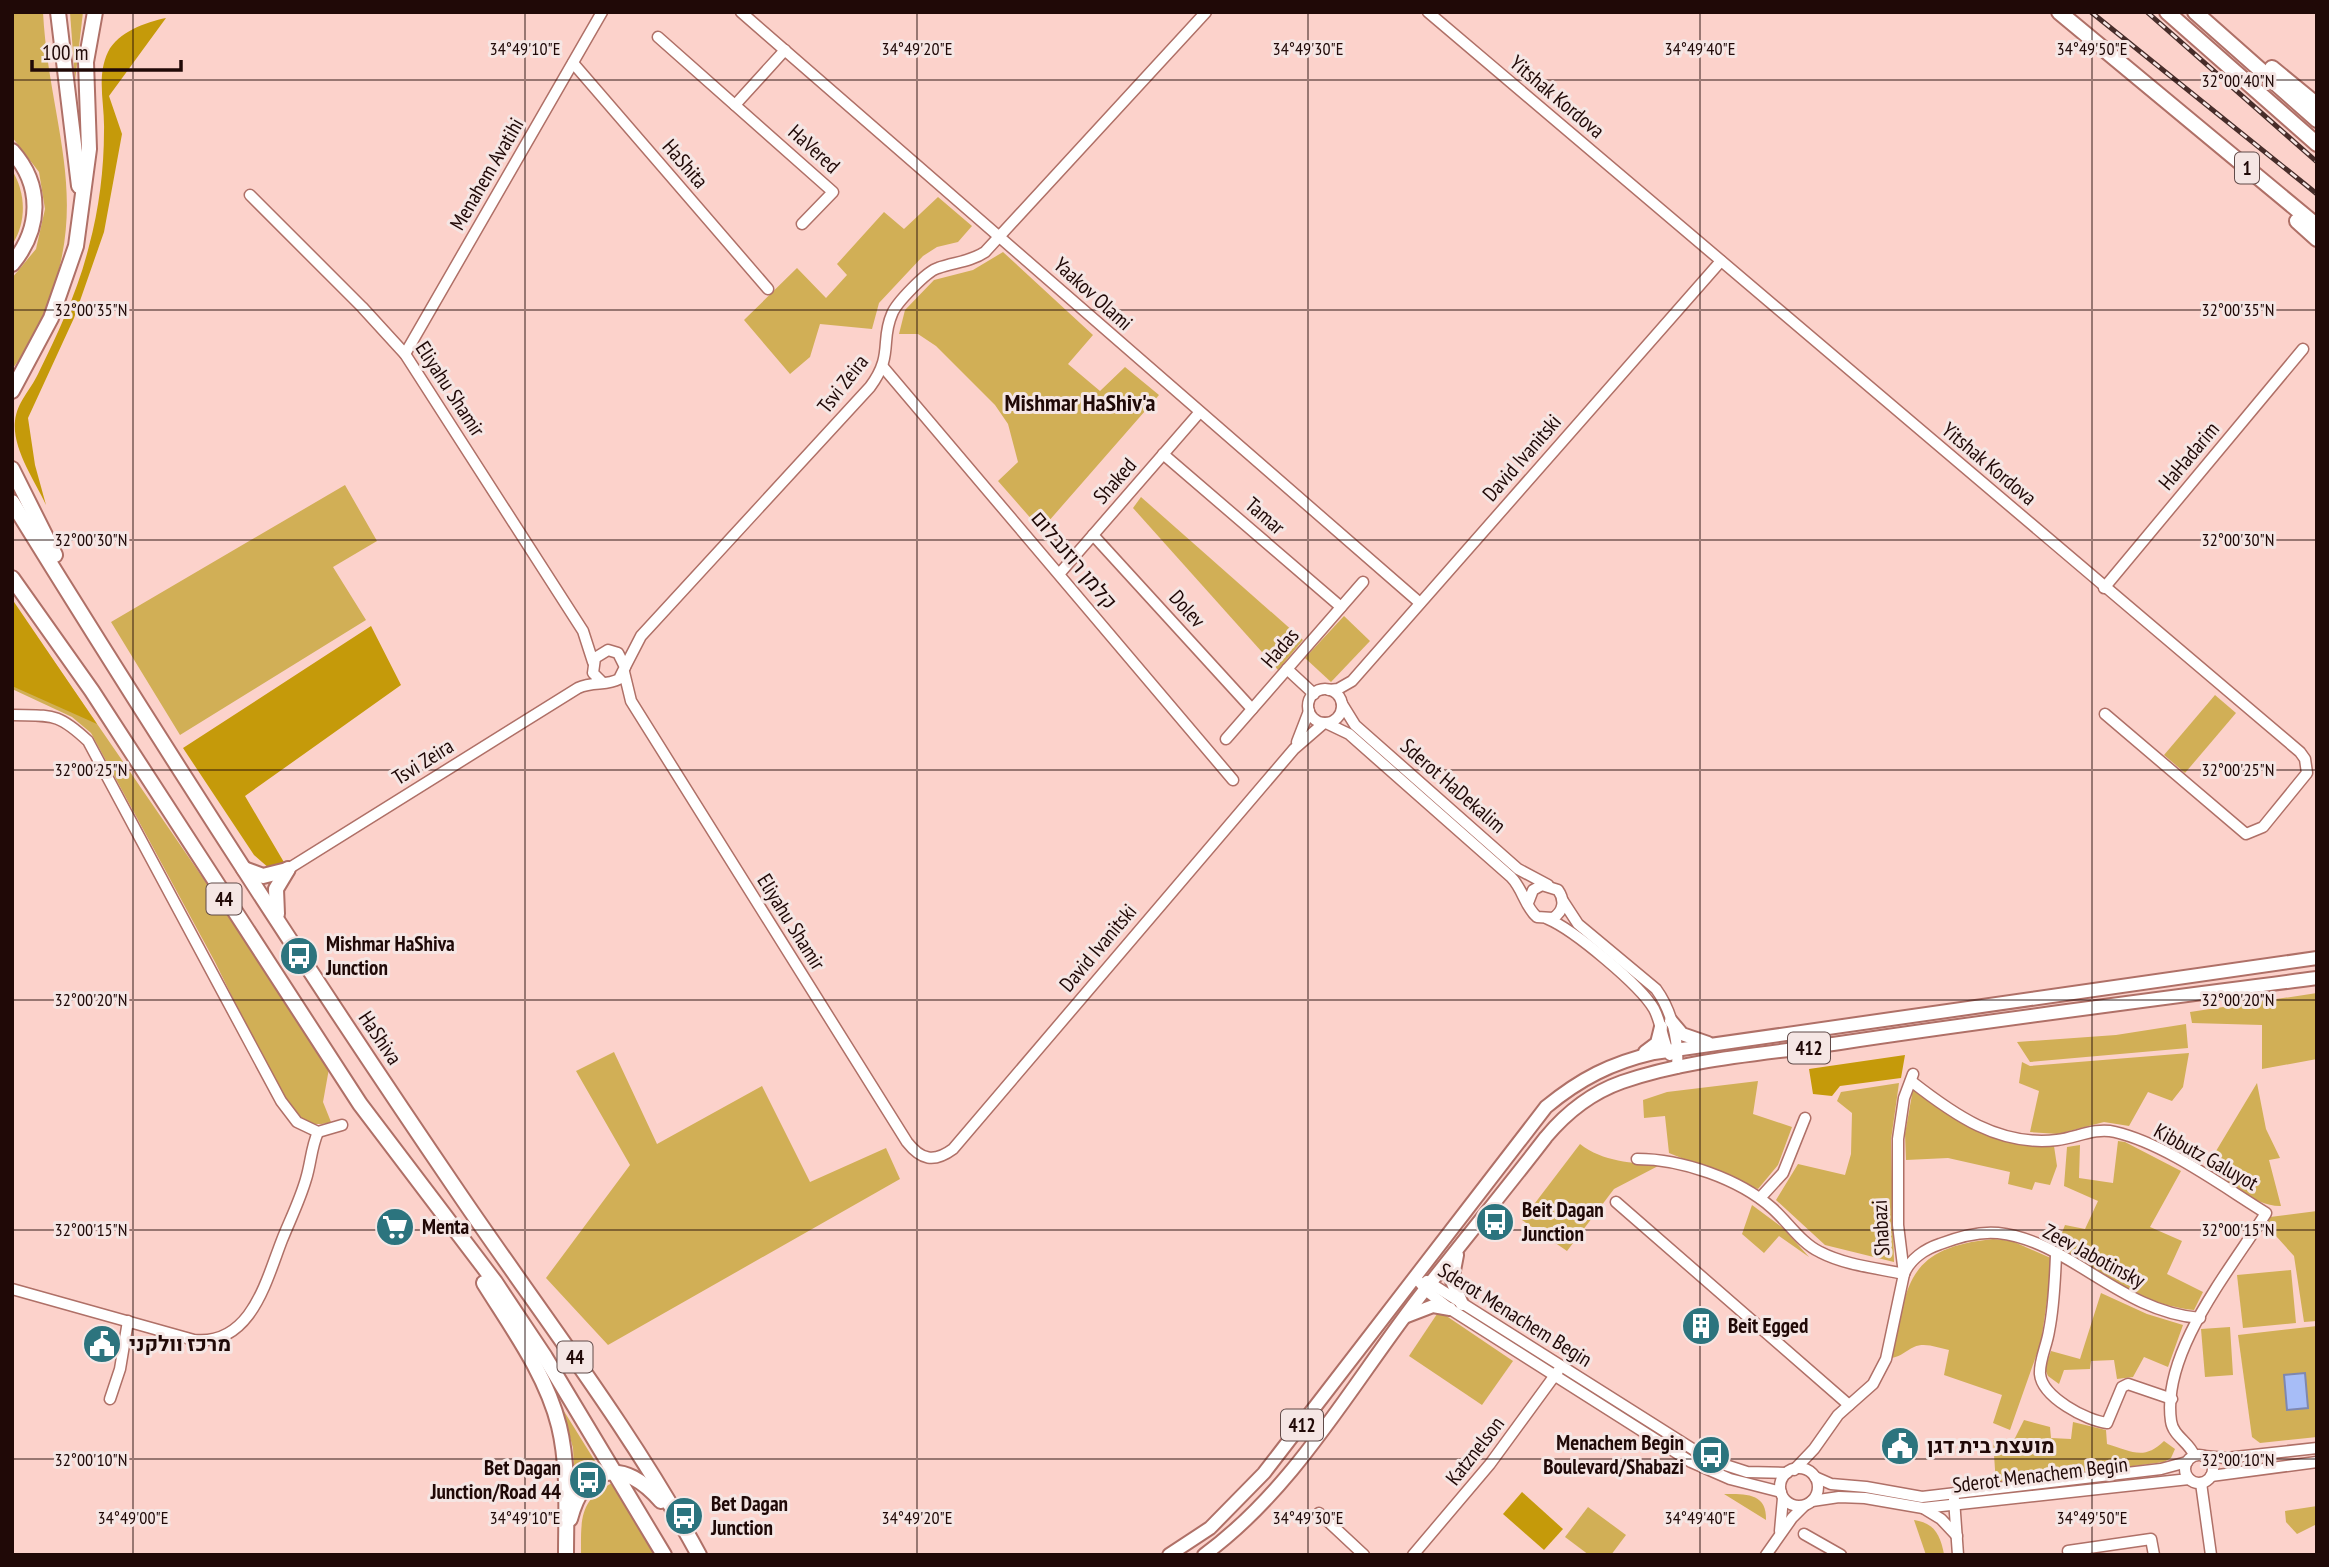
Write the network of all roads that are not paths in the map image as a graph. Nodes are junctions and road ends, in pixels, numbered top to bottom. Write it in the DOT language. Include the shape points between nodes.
graph roads {
  1 [pos="58,12"];
  2 [pos="94,12"];
  3 [pos="602,12"];
  4 [pos="741,12"];
  5 [pos="1206,12"];
  6 [pos="1428,12"];
  7 [pos="2059,12"];
  8 [pos="2166,12"];
  9 [pos="2195,12"];
  10 [pos="2203,12"];
  11 [pos="658,37"];
  12 [pos="785,50"];
  13 [pos="573,63"];
  14 [pos="736,105"];
  15 [pos="2317,105"];
  16 [pos="2177,111"];
  17 [pos="2317,120"];
  18 [pos="2317,144"];
  19 [pos="12,150"];
  20 [pos="250,195"];
  21 [pos="80,215"];
  22 [pos="802,224"];
  23 [pos="2317,226"];
  24 [pos="1000,237"];
  25 [pos="2317,239"];
  26 [pos="1721,261"];
  27 [pos="12,264"];
  28 [pos="768,289"];
  29 [pos="2303,349"];
  30 [pos="405,354"];
  31 [pos="883,367"];
  32 [pos="14,386"];
  33 [pos="1199,413"];
  34 [pos="1163,454"];
  35 [pos="12,469"];
  36 [pos="12,502"];
  37 [pos="1093,535"];
  38 [pos="1060,573"];
  39 [pos="12,578"];
  40 [pos="1363,582"];
  41 [pos="2104,588"];
  42 [pos="1420,603"];
  43 [pos="1341,607"];
  44 [pos="583,631"];
  45 [pos="641,636"];
  46 [pos="610,650"];
  47 [pos="107,656"];
  48 [pos="592,665"];
  49 [pos="625,669"];
  50 [pos="1287,669"];
  51 [pos="1352,681"];
  52 [pos="603,682"];
  53 [pos="578,688"];
  54 [pos="1329,690"];
  55 [pos="1314,694"];
  56 [pos="631,701"];
  57 [pos="1342,703"];
  58 [pos="1252,709"];
  59 [pos="1309,711"];
  60 [pos="2105,714"];
  61 [pos="12,715"];
  62 [pos="1325,723"];
  63 [pos="1226,739"];
  64 [pos="1294,749"];
  65 [pos="1233,780"];
  66 [pos="244,869"];
  67 [pos="288,869"];
  68 [pos="1548,885"];
  69 [pos="1563,900"];
  70 [pos="1528,903"];
  71 [pos="278,919"];
  72 [pos="1548,919"];
  73 [pos="2317,958"];
  74 [pos="2317,978"];
  75 [pos="1666,1024"];
  76 [pos="1711,1044"];
  77 [pos="1673,1050"];
  78 [pos="1637,1057"];
  79 [pos="1676,1068"];
  80 [pos="1912,1077"];
  81 [pos="1805,1118"];
  82 [pos="342,1125"];
  83 [pos="318,1132"];
  84 [pos="924,1158"];
  85 [pos="1637,1159"];
  86 [pos="1760,1198"];
  87 [pos="1616,1202"];
  88 [pos="447,1222"];
  89 [pos="1458,1252"];
  90 [pos="2056,1255"];
  91 [pos="1904,1274"];
  92 [pos="1416,1278"];
  93 [pos="1429,1286"];
  94 [pos="12,1289"];
  95 [pos="1456,1307"];
  96 [pos="1407,1316"];
  97 [pos="2200,1318"];
  98 [pos="128,1321"];
  99 [pos="1558,1371"];
  100 [pos="110,1399"];
  101 [pos="2172,1399"];
  102 [pos="1849,1405"];
  103 [pos="1821,1440"];
  104 [pos="2317,1448"];
  105 [pos="2195,1458"];
  106 [pos="2317,1462"];
  107 [pos="1790,1471"];
  108 [pos="615,1472"];
  109 [pos="1814,1476"];
  110 [pos="2211,1476"];
  111 [pos="2189,1479"];
  112 [pos="2201,1483"];
  113 [pos="1953,1493"];
  114 [pos="1782,1494"];
  115 [pos="1810,1503"];
  116 [pos="1954,1505"];
  117 [pos="1923,1508"];
  118 [pos="1318,1513"];
  119 [pos="683,1525"];
  120 [pos="566,1534"];
  121 [pos="1804,1534"];
  122 [pos="1957,1536"];
  123 [pos="1779,1539"];
  124 [pos="2068,1551"];
  125 [pos="566,1555"];
  126 [pos="664,1555"];
  127 [pos="699,1555"];
  128 [pos="1169,1555"];
  129 [pos="1204,1555"];
  130 [pos="1364,1555"];
  131 [pos="1413,1555"];
  132 [pos="1766,1555"];
  133 [pos="1841,1555"];
  134 [pos="1958,1555"];
  135 [pos="2154,1555"];
  136 [pos="2211,1555"];
  1 -- 21 [label="highway"];
  2 -- 21 [label="highway" via="86,62 89,149"];
  3 -- 13 [label="street, Menahem Avatihi"];
  4 -- 12 [label="street, Yaakov Olami"];
  5 -- 24 [label="street, Tsvi Zeira"];
  6 -- 26 [label="street, Yitshak Kordova"];
  7 -- 16 [label="highway, 1"];
  8 -- 18 [label="highway"];
  9 -- 17 [label="highway"];
  10 -- 15 [label="highway"];
  11 -- 14 [label="street, HaVered"];
  12 -- 14 [label="street"];
  12 -- 24 [label="street, Yaakov Olami"];
  13 -- 28 [label="street, HaShita"];
  13 -- 30 [label="street, Menahem Avatihi"];
  14 -- 22 [label="street, HaVered" via="833,192"];
  16 -- 23 [label="highway, 1"];
  16 -- 25 [label="highway"];
  19 -- 27 [label="highway" via="30,176 35,208 27,244"];
  20 -- 30 [label="street, Eliyahu Shamir"];
  21 -- 32 [label="highway" via="62,292"];
  24 -- 31 [label="street, Tsvi Zeira" via="976,258 930,272 897,306 890,319"];
  24 -- 33 [label="street, Yaakov Olami"];
  26 -- 41 [label="street, Yitshak Kordova"];
  26 -- 42 [label="street, David Ivanitski"];
  29 -- 41 [label="street, HaHadarim"];
  30 -- 44 [label="street, Eliyahu Shamir"];
  31 -- 38 [label="street, קלמן רוזנבלום"];
  31 -- 45 [label="street, Tsvi Zeira" via="870,387"];
  33 -- 34 [label="street, Shaked"];
  33 -- 42 [label="street, Yaakov Olami"];
  34 -- 37 [label="street, Shaked"];
  34 -- 43 [label="street, Tamar"];
  35 -- 47 [label="highway"];
  36 -- 47 [label="highway, HaShiva / 44"];
  37 -- 38 [label="street, Shaked"];
  37 -- 58 [label="street, Dolev"];
  38 -- 65 [label="street, קלמן רוזנבלום"];
  39 -- 88 [label="highway, 44" via="92,691 360,1104"];
  40 -- 43 [label="street, Hadas"];
  41 -- 60 [label="street, Yitshak Kordova" via="2300,752 2307,773 2263,827 2246,834"];
  42 -- 51 [label="street, David Ivanitski"];
  43 -- 50 [label="street, Hadas"];
  44 -- 46 [label="street, Eliyahu Shamir"];
  44 -- 48 [label="street, Eliyahu Shamir"];
  45 -- 46 [label="street, Tsvi Zeira"];
  45 -- 49 [label="street, Tsvi Zeira"];
  46 -- 48 [label="street" via="598,654"];
  46 -- 49 [label="street" via="622,657"];
  47 -- 66 [label="highway, HaShiva / 44"];
  48 -- 52 [label="street"];
  48 -- 53 [label="street, Tsvi Zeira"];
  49 -- 52 [label="street" via="619,679"];
  49 -- 56 [label="street, Eliyahu Shamir"];
  50 -- 55 [label="street"];
  50 -- 58 [label="street, Hadas"];
  51 -- 54 [label="street, David Ivanitski"];
  51 -- 57 [label="street, David Ivanitski"];
  52 -- 53 [label="street, Tsvi Zeira"];
  52 -- 56 [label="street, Eliyahu Shamir"];
  53 -- 67 [label="street, Tsvi Zeira"];
  54 -- 55 [label="street"];
  54 -- 57 [label="street"];
  55 -- 59 [label="street"];
  56 -- 84 [label="street, Eliyahu Shamir" via="907,1142"];
  57 -- 62 [label="street" via="1338,717"];
  57 -- 68 [label="street, Sderot HaDekalim" via="1355,725 1518,869"];
  58 -- 63 [label="street, Hadas"];
  59 -- 62 [label="street" via="1316,721"];
  59 -- 64 [label="street, David Ivanitski"];
  61 -- 83 [label="street" via="46,714 69,722 88,741 281,1101 297,1122"];
  62 -- 64 [label="street, David Ivanitski"];
  62 -- 70 [label="street, Sderot HaDekalim" via="1349,734 1511,877"];
  64 -- 84 [label="street, David Ivanitski" via="953,1149 937,1159"];
  66 -- 67 [label="highway" via="263,876"];
  66 -- 71 [label="highway, HaShiva / 44"];
  67 -- 71 [label="highway" via="276,889"];
  68 -- 69 [label="street" via="1558,890"];
  68 -- 70 [label="street" via="1533,890"];
  69 -- 72 [label="street" via="1558,915"];
  69 -- 75 [label="street" via="1578,924 1656,989"];
  70 -- 72 [label="street" via="1537,917"];
  71 -- 119 [label="highway, HaShiva / 44" via="459,1195 606,1401"];
  72 -- 75 [label="street" via="1566,927 1636,987"];
  73 -- 76 [label="main road, 412"];
  74 -- 79 [label="main road, 412"];
  75 -- 76 [label="main road"];
  75 -- 77 [label="street"];
  75 -- 78 [label="main road" via="1657,1043"];
  76 -- 77 [label="main road, 412"];
  77 -- 78 [label="main road, 412"];
  77 -- 79 [label="street"];
  78 -- 92 [label="main road, 412" via="1608,1065 1546,1107"];
  79 -- 89 [label="main road, 412" via="1620,1083 1575,1108 1546,1137"];
  80 -- 91 [label="street, Shabazi" via="1898,1139 1898,1225"];
  80 -- 97 [label="street, Kibbutz Galuyot" via="1959,1117 1981,1129 2054,1140 2118,1132 2165,1153 2266,1213"];
  81 -- 86 [label="street" via="1783,1174"];
  82 -- 83 [label="street"];
  83 -- 98 [label="street" via="309,1153 307,1178 255,1309 237,1328 208,1342"];
  85 -- 86 [label="street" via="1692,1166"];
  86 -- 91 [label="street" via="1818,1252"];
  87 -- 102 [label="street"];
  88 -- 108 [label="highway, 44" via="509,1304"];
  88 -- 120 [label="highway" via="534,1364 552,1404 563,1444"];
  89 -- 93 [label="main road, 412"];
  89 -- 95 [label="main road" via="1452,1281"];
  90 -- 91 [label="street, Zeev Jabotinsky" via="2021,1239 1984,1233 1927,1248"];
  90 -- 97 [label="street, Zeev Jabotinsky" via="2137,1302"];
  90 -- 101 [label="street" via="2052,1313 2039,1372 2046,1387 2073,1411 2107,1423 2122,1387 2128,1384"];
  91 -- 102 [label="street, Shabazi" via="1882,1371"];
  92 -- 93 [label="street, Sderot Menachem Begin"];
  92 -- 128 [label="main road, 412" via="1245,1495 1210,1528"];
  93 -- 95 [label="street, Sderot Menachem Begin"];
  93 -- 96 [label="main road, 412"];
  94 -- 98 [label="street"];
  95 -- 96 [label="main road" via="1433,1306"];
  95 -- 99 [label="street, Sderot Menachem Begin"];
  96 -- 129 [label="main road, 412" via="1279,1485"];
  97 -- 101 [label="street, Kibbutz Galuyot" via="2181,1353"];
  98 -- 100 [label="street"];
  99 -- 107 [label="street, Sderot Menachem Begin" via="1710,1460 1747,1472"];
  99 -- 114 [label="street, Sderot Menachem Begin" via="1705,1470"];
  99 -- 131 [label="street, Katznelson" via="1468,1492"];
  101 -- 105 [label="street, Kibbutz Galuyot" via="2175,1433 2191,1446"];
  102 -- 103 [label="street, Shabazi"];
  103 -- 107 [label="street, Shabazi"];
  103 -- 109 [label="street, Shabazi"];
  104 -- 105 [label="street, Sderot Menachem Begin"];
  105 -- 110 [label="street" via="2213,1467"];
  105 -- 111 [label="street" via="2185,1470"];
  105 -- 113 [label="street, Sderot Menachem Begin" via="2161,1469"];
  106 -- 110 [label="street"];
  107 -- 109 [label="street" via="1805,1469"];
  107 -- 114 [label="street" via="1781,1484"];
  108 -- 119 [label="highway" via="646,1484"];
  108 -- 120 [label="highway" via="600,1476 581,1493"];
  108 -- 126 [label="highway, 44"];
  109 -- 113 [label="street, Sderot Menachem Begin" via="1831,1484 1902,1495"];
  109 -- 115 [label="street" via="1818,1490"];
  110 -- 112 [label="street"];
  111 -- 112 [label="street"];
  111 -- 116 [label="street, Sderot Menachem Begin"];
  112 -- 136 [label="street"];
  113 -- 116 [label="street"];
  114 -- 115 [label="street" via="1796,1506"];
  114 -- 123 [label="street"];
  115 -- 117 [label="street, Sderot Menachem Begin" via="1865,1498"];
  115 -- 123 [label="street" via="1792,1518"];
  116 -- 117 [label="street, Sderot Menachem Begin"];
  116 -- 122 [label="street"];
  117 -- 122 [label="street"];
  118 -- 130 [label="street"];
  119 -- 127 [label="highway, HaShiva / 44"];
  120 -- 125 [label="highway"];
  121 -- 133 [label="street"];
  122 -- 134 [label="street"];
  123 -- 132 [label="street"];
  124 -- 135 [label="street" via="2151,1539"];
}
